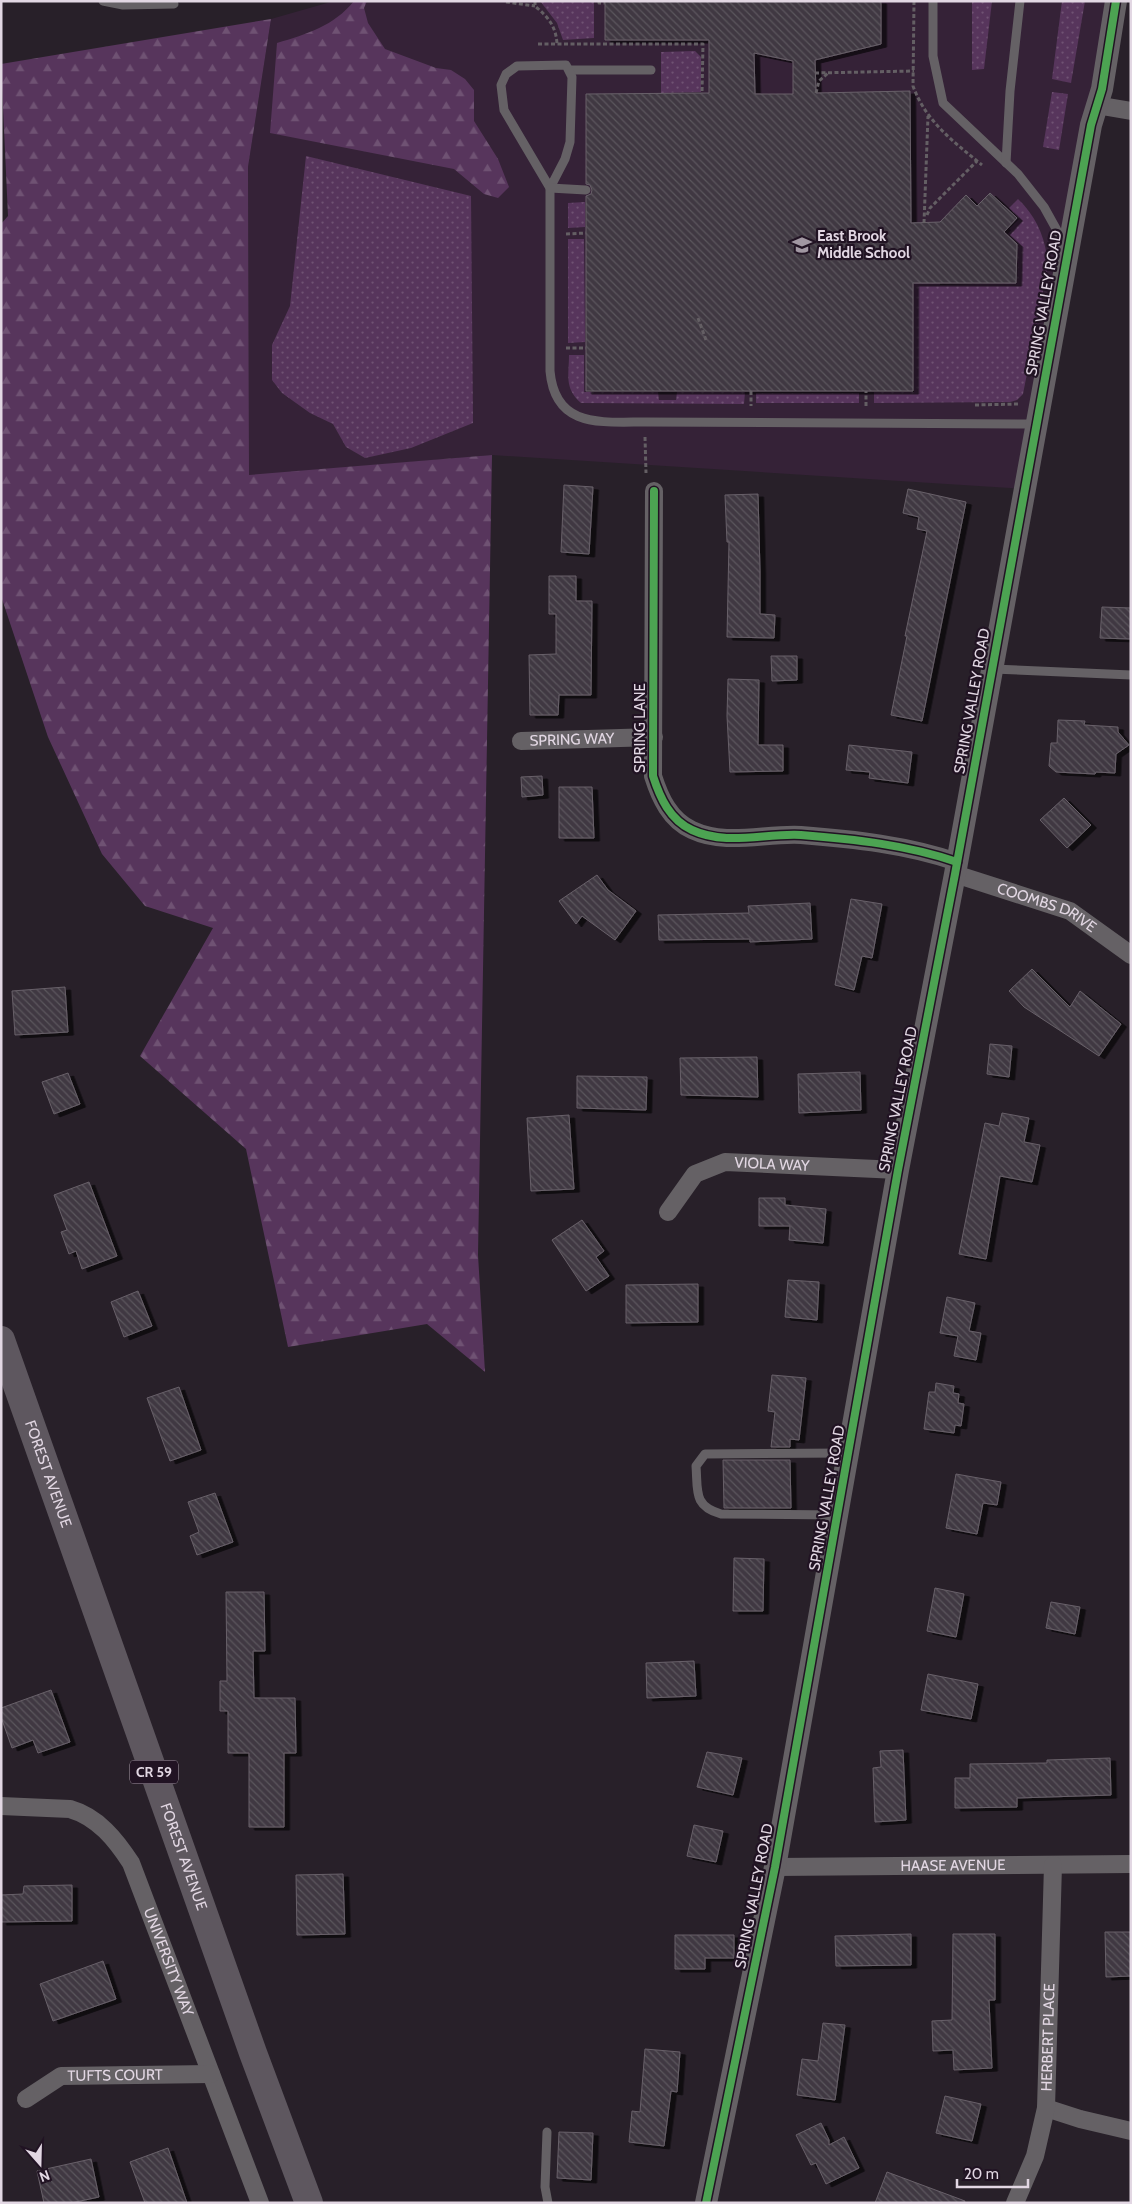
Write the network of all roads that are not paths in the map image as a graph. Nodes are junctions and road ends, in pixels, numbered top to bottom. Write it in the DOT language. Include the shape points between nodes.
graph roads {
  1 [pos="103,1"];
  2 [pos="933,1"];
  3 [pos="1020,1"];
  4 [pos="1116,1"];
  5 [pos="174,4"];
  6 [pos="570,70"];
  7 [pos="651,70"];
  8 [pos="1096,105"];
  9 [pos="1131,111"];
  10 [pos="1006,163"];
  11 [pos="550,188"];
  12 [pos="586,190"];
  13 [pos="1068,252"];
  14 [pos="1036,424"];
  15 [pos="654,491"];
  16 [pos="992,669"];
  17 [pos="1131,675"];
  18 [pos="654,737"];
  19 [pos="520,741"];
  20 [pos="956,868"];
  21 [pos="1131,955"];
  22 [pos="898,1170"];
  23 [pos="668,1212"];
  24 [pos="1,1340"];
  25 [pos="849,1453"];
  26 [pos="838,1515"];
  27 [pos="1,1806"];
  28 [pos="1131,1864"];
  29 [pos="1052,1866"];
  30 [pos="775,1867"];
  31 [pos="211,2074"];
  32 [pos="26,2099"];
  33 [pos="1046,2108"];
  34 [pos="1131,2131"];
  35 [pos="547,2132"];
  36 [pos="260,2203"];
  37 [pos="309,2203"];
  38 [pos="548,2203"];
  39 [pos="706,2203"];
  40 [pos="1015,2203"];
  1 -- 5 [label="lane" via="123,5"];
  2 -- 10 [label="lane" via="933,56 943,103"];
  3 -- 10 [label="lane"];
  4 -- 8 [label="street, SPRING VALLEY ROAD" via="1102,88"];
  6 -- 7 [label="lane"];
  6 -- 11 [label="lane" via="570,142"];
  6 -- 11 [label="lane" via="566,65 517,66 506,74 501,85 504,110"];
  8 -- 9 [label="street"];
  8 -- 13 [label="street, SPRING VALLEY ROAD"];
  10 -- 13 [label="lane" via="1044,207"];
  11 -- 12 [label="lane"];
  11 -- 14 [label="lane" via="552,388 559,403 584,420"];
  13 -- 14 [label="street, SPRING VALLEY ROAD"];
  14 -- 16 [label="street, SPRING VALLEY ROAD"];
  15 -- 18 [label="street, SPRING LANE"];
  16 -- 17 [label="lane"];
  16 -- 20 [label="street, SPRING VALLEY ROAD"];
  18 -- 19 [label="street, SPRING WAY"];
  18 -- 20 [label="street, SPRING LANE" via="653,776 660,798 673,816 706,836 799,835 879,844 927,852"];
  20 -- 21 [label="street, COOMBS DRIVE" via="1070,911"];
  20 -- 22 [label="street, SPRING VALLEY ROAD"];
  22 -- 23 [label="street, VIOLA WAY" via="725,1162 695,1174"];
  22 -- 25 [label="street, SPRING VALLEY ROAD"];
  24 -- 37 [label="main road, FOREST AVENUE / CR 59" via="246,2034"];
  25 -- 26 [label="street, SPRING VALLEY ROAD"];
  25 -- 26 [label="lane" via="705,1454 696,1466 698,1497 701,1504 712,1512"];
  26 -- 30 [label="street, SPRING VALLEY ROAD"];
  27 -- 31 [label="street, UNIVERSITY WAY" via="77,1811 97,1823 117,1842 131,1863"];
  28 -- 29 [label="street, HAASE AVENUE"];
  29 -- 30 [label="street, HAASE AVENUE"];
  29 -- 33 [label="street, HERBERT PLACE"];
  30 -- 39 [label="street, SPRING VALLEY ROAD"];
  31 -- 32 [label="street, TUFTS COURT" via="61,2076"];
  31 -- 36 [label="street, UNIVERSITY WAY"];
  33 -- 34 [label="street"];
  33 -- 40 [label="street, HERBERT PLACE" via="1035,2156"];
  35 -- 38 [label="lane" via="545,2187"];
}
